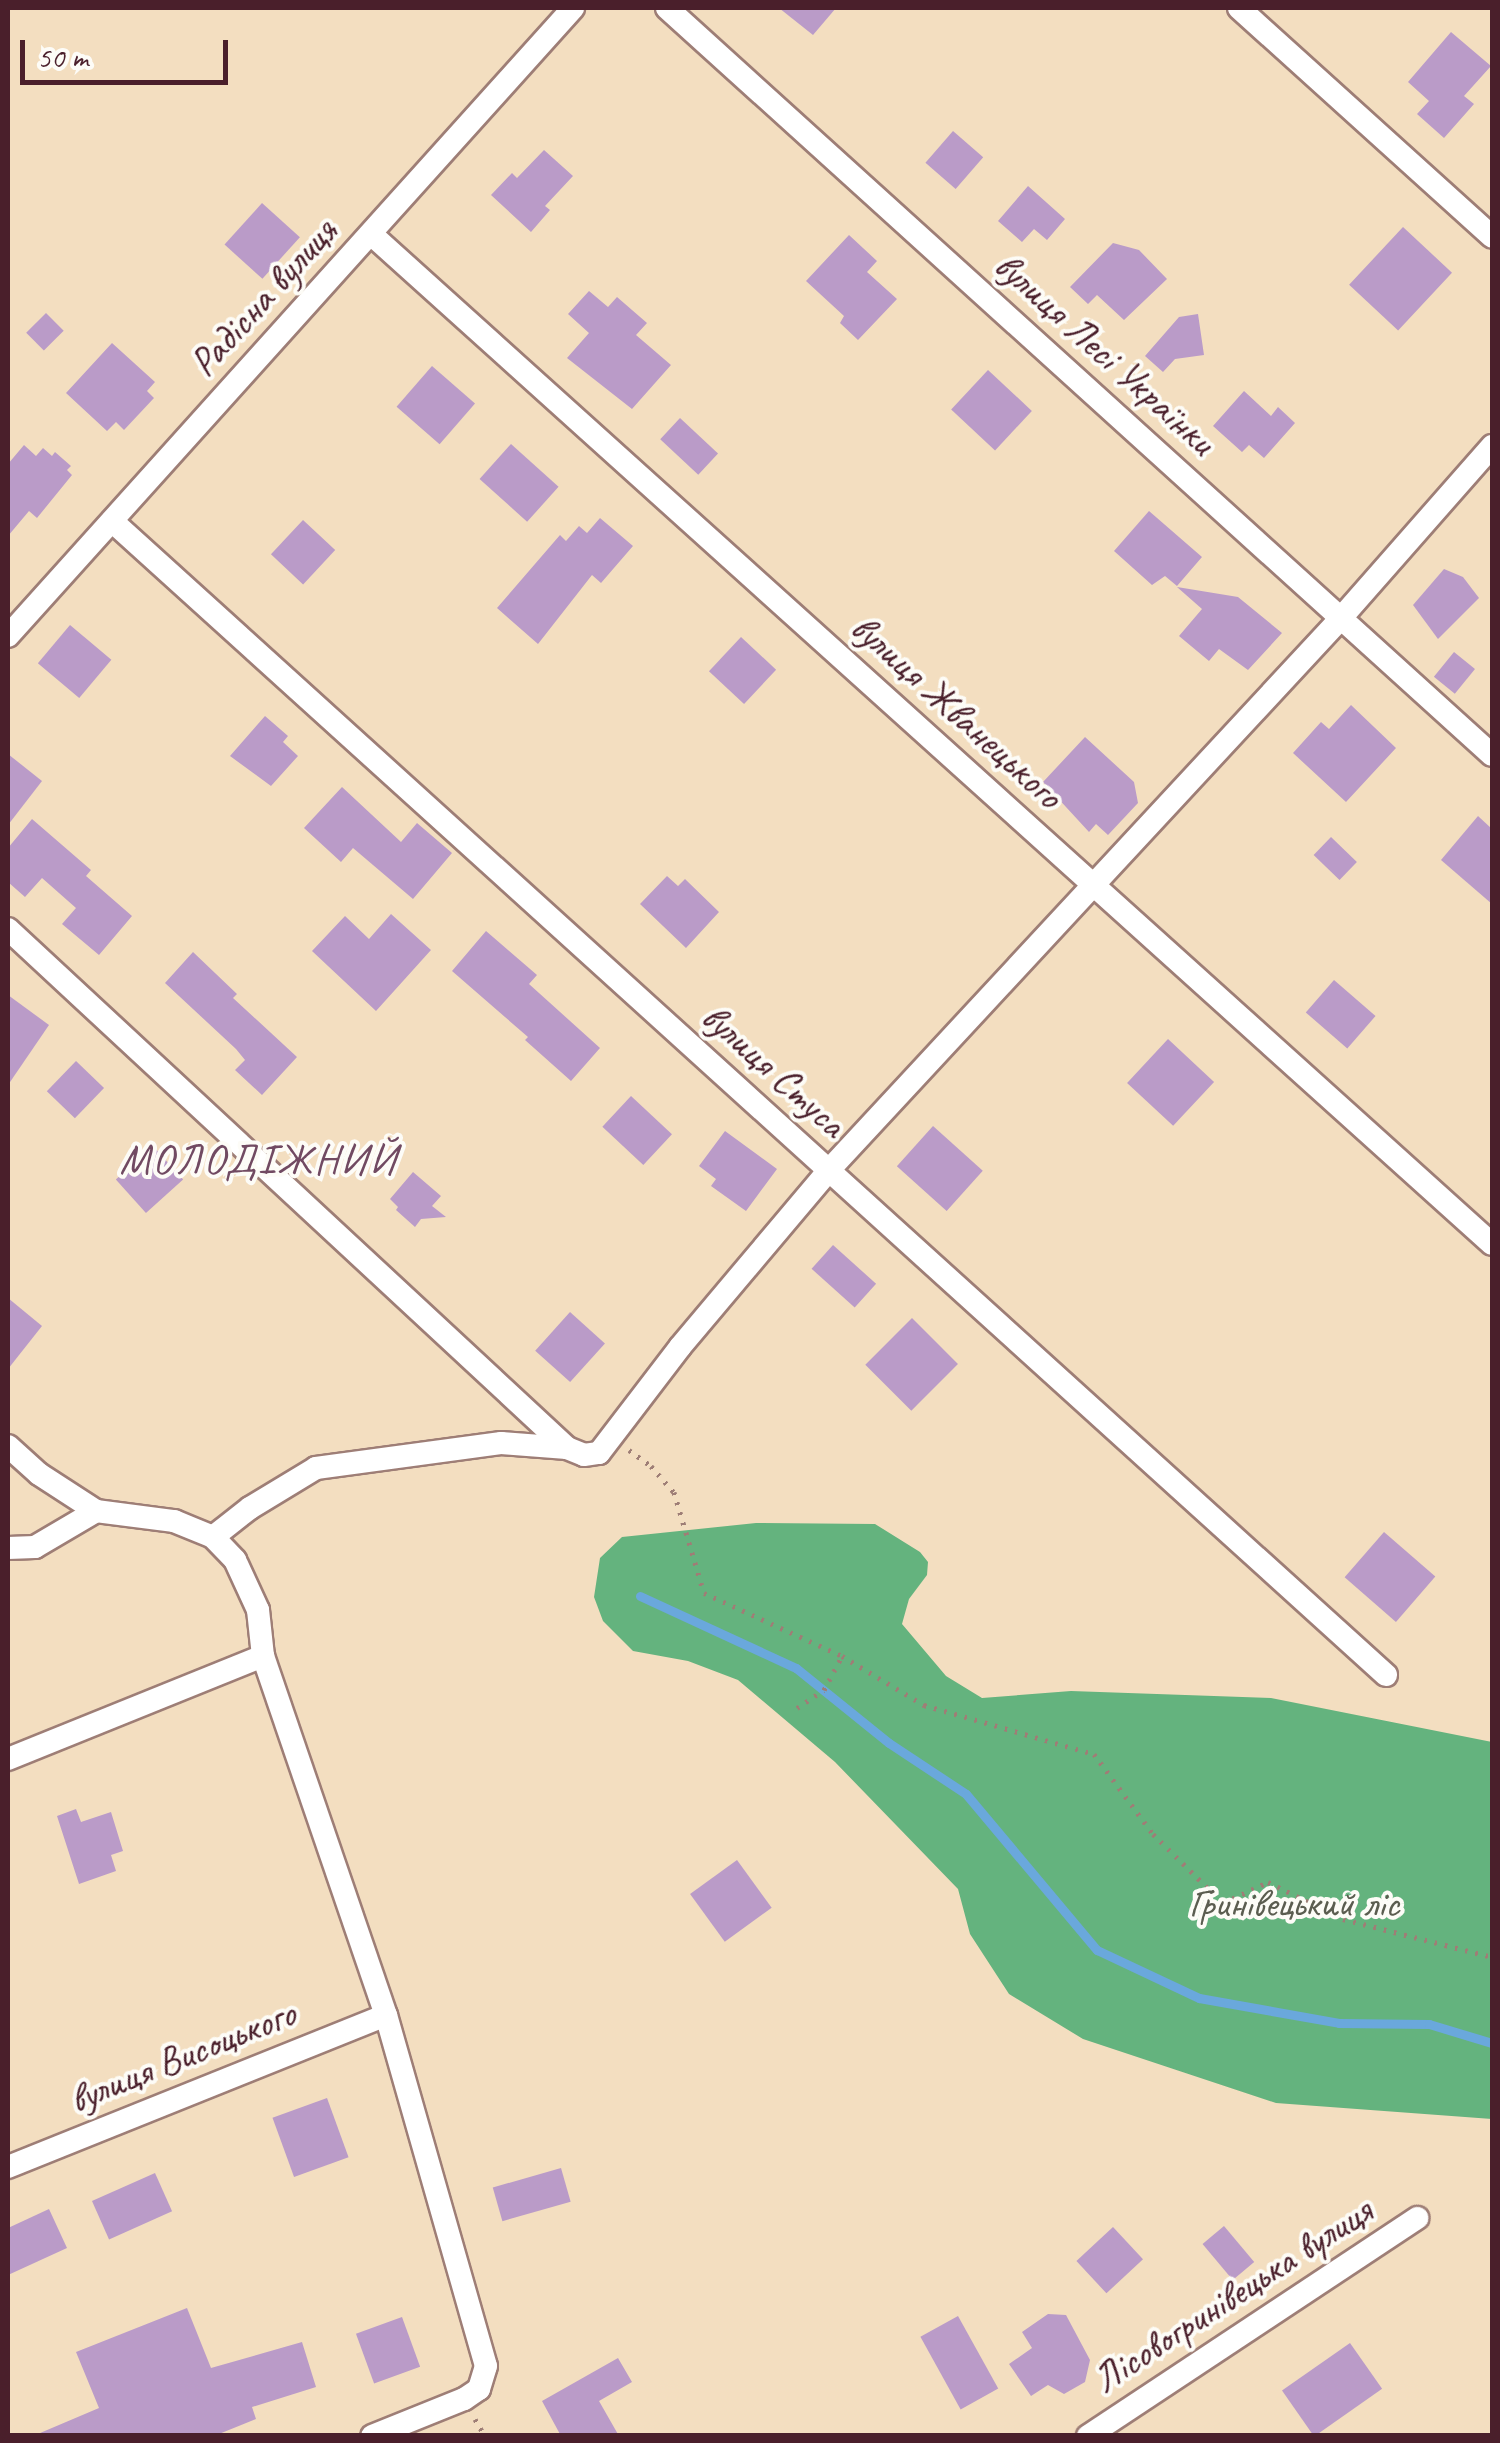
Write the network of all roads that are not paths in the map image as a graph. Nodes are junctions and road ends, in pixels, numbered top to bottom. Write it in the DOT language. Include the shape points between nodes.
graph roads {
  1 [pos="573,8"];
  2 [pos="667,8"];
  3 [pos="1238,8"];
  4 [pos="370,234"];
  5 [pos="1492,238"];
  6 [pos="1492,446"];
  7 [pos="112,521"];
  8 [pos="1342,618"];
  9 [pos="8,636"];
  10 [pos="1492,755"];
  11 [pos="1094,885"];
  12 [pos="8,929"];
  13 [pos="829,1170"];
  14 [pos="1492,1244"];
  15 [pos="8,1446"];
  16 [pos="576,1452"];
  17 [pos="96,1511"];
  18 [pos="213,1537"];
  19 [pos="8,1548"];
  20 [pos="263,1656"];
  21 [pos="1386,1675"];
  22 [pos="8,1758"];
  23 [pos="386,2015"];
  24 [pos="8,2167"];
  25 [pos="1417,2218"];
  26 [pos="372,2436"];
  27 [pos="1088,2436"];
  1 -- 4 [label="street, Радісна вулиця"];
  2 -- 8 [label="street, вулиця Лесі Українки"];
  3 -- 5 [label="street"];
  4 -- 7 [label="street, Радісна вулиця"];
  4 -- 11 [label="street, вулиця Жванецького"];
  6 -- 8 [label="street"];
  7 -- 9 [label="street, Радісна вулиця"];
  7 -- 13 [label="street, вулиця Стуса"];
  8 -- 10 [label="street, вулиця Лесі Українки"];
  8 -- 11 [label="street"];
  11 -- 13 [label="street"];
  11 -- 14 [label="street, вулиця Жванецького"];
  12 -- 16 [label="street"];
  13 -- 16 [label="street" via="599,1452"];
  13 -- 21 [label="street, вулиця Стуса"];
  15 -- 17 [label="street"];
  16 -- 18 [label="street" via="501,1444 316,1468"];
  17 -- 18 [label="street" via="174,1521"];
  17 -- 19 [label="street" via="35,1547"];
  18 -- 20 [label="street" via="235,1560 258,1610"];
  20 -- 22 [label="street"];
  20 -- 23 [label="street"];
  23 -- 24 [label="street, вулиця Висоцького"];
  23 -- 26 [label="street" via="486,2366 480,2389 464,2399"];
  25 -- 27 [label="street, Лісовогринівецька вулиця"];
}
